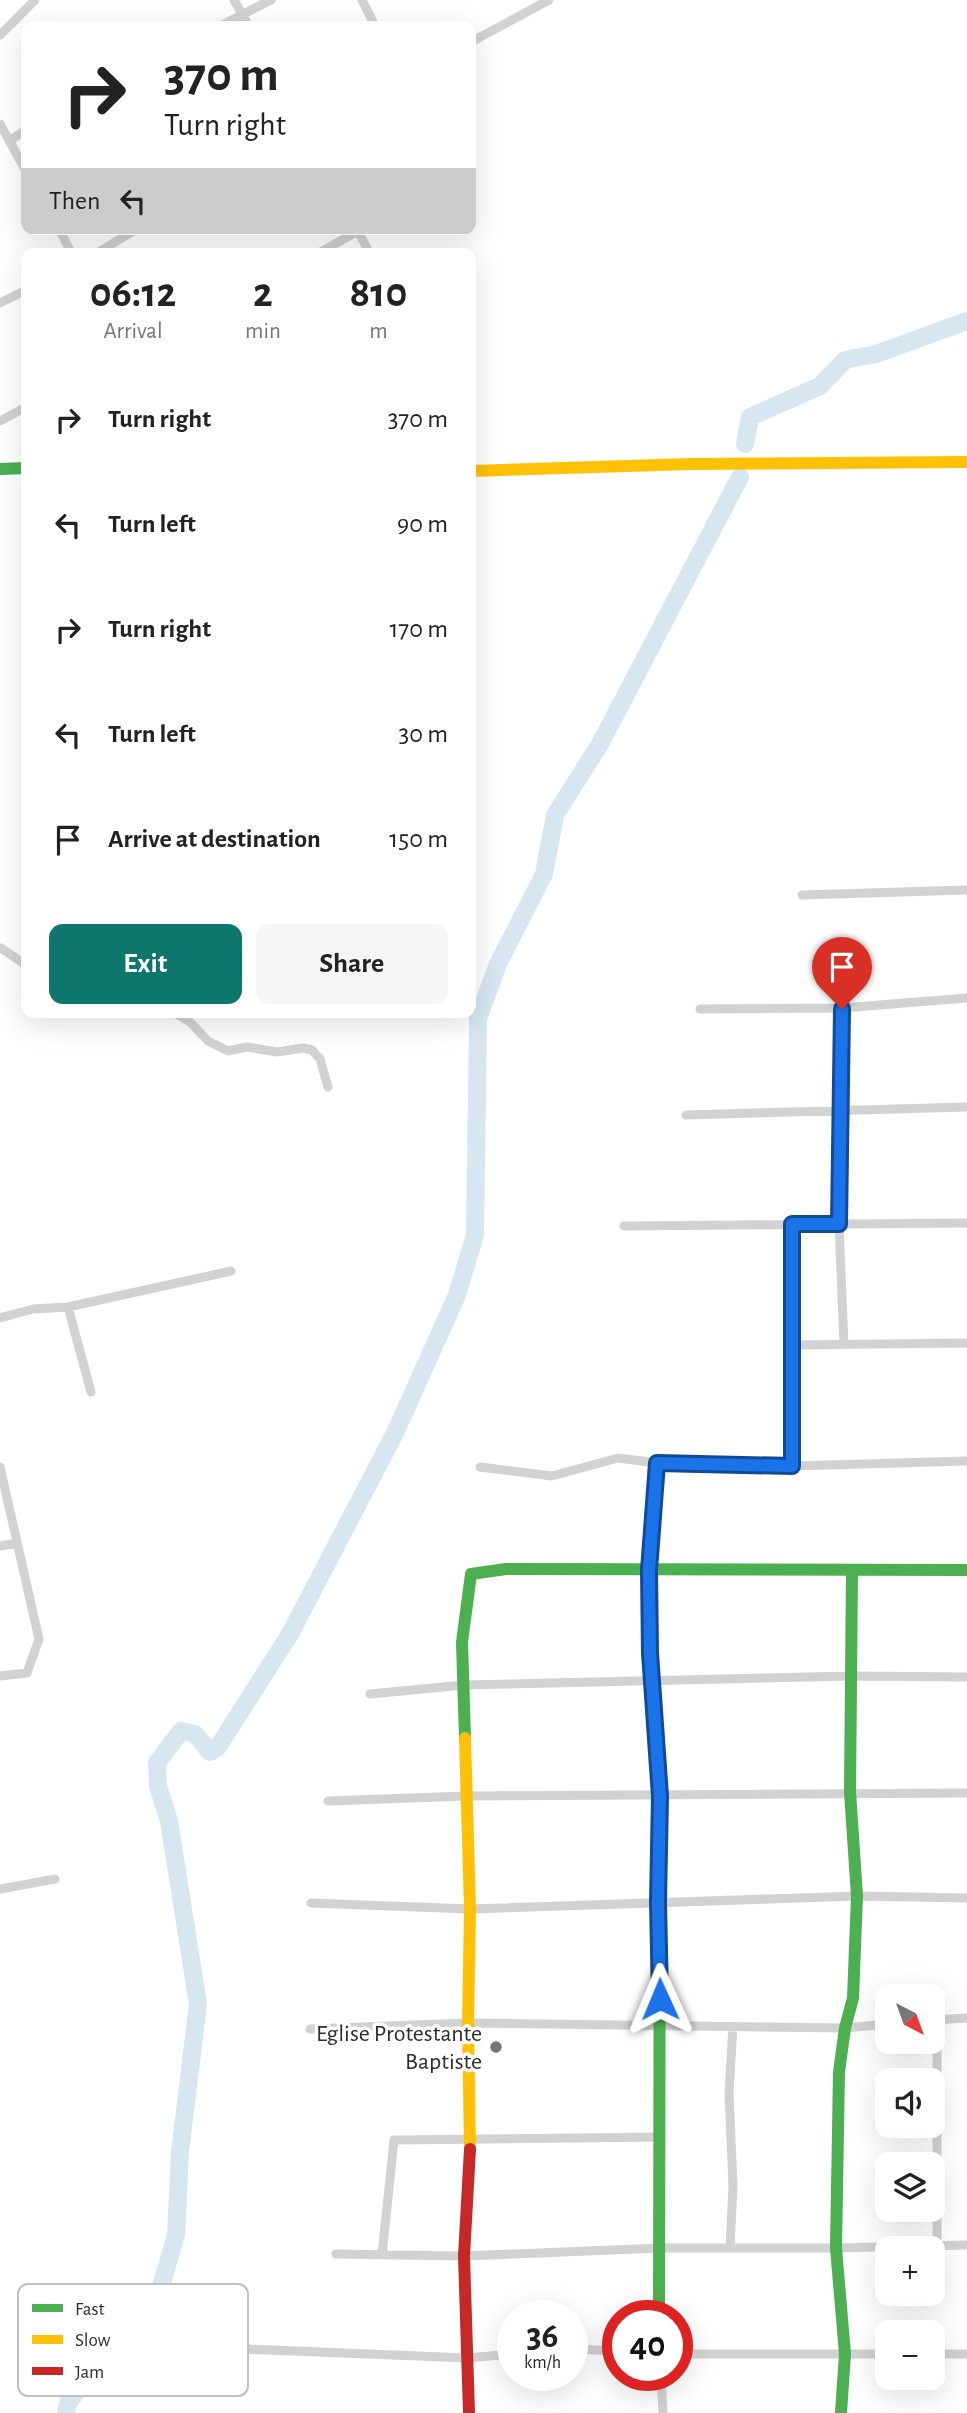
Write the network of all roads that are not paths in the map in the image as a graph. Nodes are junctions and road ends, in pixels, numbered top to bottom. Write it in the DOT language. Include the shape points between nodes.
graph roads {
  1 [pos="35,0"];
  2 [pos="234,0"];
  3 [pos="271,0"];
  4 [pos="362,0"];
  5 [pos="549,0"];
  6 [pos="243,16"];
  7 [pos="232,21"];
  8 [pos="246,21"];
  9 [pos="372,21"];
  10 [pos="0,35"];
  11 [pos="476,39"];
  12 [pos="0,124"];
  13 [pos="21,133"];
  14 [pos="9,141"];
  15 [pos="21,162"];
  16 [pos="127,235"];
  17 [pos="349,235"];
  18 [pos="105,248"];
  19 [pos="327,248"];
  20 [pos="21,292"];
  21 [pos="0,303"];
  22 [pos="21,410"];
  23 [pos="0,421"];
  24 [pos="967,462"];
  25 [pos="0,468"];
  26 [pos="21,468"];
  27 [pos="476,471"];
  28 [pos="967,890"];
  29 [pos="802,895"];
  30 [pos="0,947"];
  31 [pos="21,962"];
  32 [pos="967,998"];
  33 [pos="700,1009"];
  34 [pos="842,1009"];
  35 [pos="183,1018"];
  36 [pos="328,1087"];
  37 [pos="967,1107"];
  38 [pos="839,1110"];
  39 [pos="686,1115"];
  40 [pos="967,1223"];
  41 [pos="792,1224"];
  42 [pos="839,1224"];
  43 [pos="624,1226"];
  44 [pos="231,1271"];
  45 [pos="68,1307"];
  46 [pos="0,1318"];
  47 [pos="967,1343"];
  48 [pos="844,1345"];
  49 [pos="792,1346"];
  50 [pos="91,1392"];
  51 [pos="967,1461"];
  52 [pos="657,1463"];
  53 [pos="480,1466"];
  54 [pos="792,1466"];
  55 [pos="0,1467"];
  56 [pos="17,1543"];
  57 [pos="0,1546"];
  58 [pos="649,1570"];
  59 [pos="852,1570"];
  60 [pos="967,1570"];
  61 [pos="0,1676"];
  62 [pos="853,1676"];
  63 [pos="967,1677"];
  64 [pos="650,1680"];
  65 [pos="464,1685"];
  66 [pos="370,1694"];
  67 [pos="850,1792"];
  68 [pos="967,1793"];
  69 [pos="466,1796"];
  70 [pos="660,1796"];
  71 [pos="328,1801"];
  72 [pos="55,1879"];
  73 [pos="0,1889"];
  74 [pos="857,1896"];
  75 [pos="967,1898"];
  76 [pos="658,1902"];
  77 [pos="311,1903"];
  78 [pos="470,1909"];
  79 [pos="967,2018"];
  80 [pos="945,2019"];
  81 [pos="468,2023"];
  82 [pos="661,2024"];
  83 [pos="733,2025"];
  84 [pos="875,2025"];
  85 [pos="845,2028"];
  86 [pos="310,2029"];
  87 [pos="935,2054"];
  88 [pos="661,2137"];
  89 [pos="471,2140"];
  90 [pos="937,2236"];
  91 [pos="945,2245"];
  92 [pos="967,2245"];
  93 [pos="875,2247"];
  94 [pos="660,2248"];
  95 [pos="730,2248"];
  96 [pos="836,2248"];
  97 [pos="336,2254"];
  98 [pos="382,2255"];
  99 [pos="464,2256"];
  100 [pos="659,2300"];
  101 [pos="248,2349"];
  102 [pos="693,2354"];
  103 [pos="845,2354"];
  104 [pos="875,2354"];
  105 [pos="945,2354"];
  106 [pos="967,2354"];
  107 [pos="497,2355"];
  108 [pos="467,2358"];
  109 [pos="662,2391"];
  110 [pos="469,2413"];
  111 [pos="663,2413"];
  112 [pos="841,2413"];
  1 -- 10 [label="street"];
  2 -- 6 [label="street"];
  3 -- 6 [label="street"];
  4 -- 9 [label="street"];
  5 -- 11 [label="street"];
  6 -- 7 [label="street"];
  6 -- 8 [label="street"];
  12 -- 14 [label="street"];
  13 -- 14 [label="street"];
  14 -- 15 [label="street"];
  16 -- 18 [label="street"];
  17 -- 19 [label="street"];
  20 -- 21 [label="street"];
  22 -- 23 [label="street"];
  24 -- 27 [label="street"];
  25 -- 26 [label="street"];
  28 -- 29 [label="street"];
  30 -- 31 [label="street"];
  32 -- 34 [label="street"];
  33 -- 34 [label="street"];
  34 -- 38 [label="street"];
  35 -- 36 [label="street" via="208,1041 228,1051 247,1047 312,1051 320,1059"];
  37 -- 38 [label="street"];
  38 -- 39 [label="street"];
  38 -- 42 [label="street"];
  40 -- 42 [label="street"];
  41 -- 42 [label="street"];
  41 -- 43 [label="street"];
  41 -- 49 [label="street"];
  42 -- 48 [label="street"];
  44 -- 45 [label="street"];
  45 -- 46 [label="street"];
  45 -- 50 [label="street"];
  47 -- 48 [label="street"];
  48 -- 49 [label="street"];
  49 -- 54 [label="street"];
  51 -- 54 [label="street"];
  52 -- 53 [label="street" via="618,1458 552,1475"];
  52 -- 54 [label="street"];
  52 -- 58 [label="street"];
  55 -- 56 [label="street"];
  56 -- 57 [label="street"];
  56 -- 61 [label="street" via="38,1639 27,1673"];
  58 -- 59 [label="street"];
  58 -- 64 [label="street"];
  58 -- 65 [label="street" via="506,1569 471,1574 462,1642"];
  59 -- 60 [label="street"];
  59 -- 62 [label="street"];
  62 -- 63 [label="street"];
  62 -- 64 [label="street"];
  62 -- 67 [label="street"];
  64 -- 65 [label="street"];
  64 -- 70 [label="street"];
  65 -- 66 [label="street"];
  65 -- 69 [label="street"];
  67 -- 68 [label="street"];
  67 -- 70 [label="street"];
  67 -- 74 [label="street"];
  69 -- 70 [label="street"];
  69 -- 71 [label="street"];
  69 -- 78 [label="street"];
  70 -- 76 [label="street"];
  72 -- 73 [label="street"];
  74 -- 75 [label="street"];
  74 -- 76 [label="street"];
  74 -- 85 [label="street" via="853,1998"];
  76 -- 78 [label="street"];
  76 -- 82 [label="street"];
  77 -- 78 [label="street"];
  78 -- 81 [label="street"];
  79 -- 80 [label="street"];
  81 -- 82 [label="street"];
  81 -- 86 [label="street"];
  81 -- 89 [label="street"];
  82 -- 83 [label="street"];
  82 -- 88 [label="street"];
  83 -- 85 [label="street"];
  83 -- 95 [label="street"];
  84 -- 85 [label="street"];
  85 -- 96 [label="street" via="839,2072"];
  87 -- 90 [label="street"];
  88 -- 89 [label="street"];
  88 -- 94 [label="street"];
  89 -- 98 [label="street" via="394,2140"];
  89 -- 99 [label="street"];
  91 -- 92 [label="street"];
  93 -- 96 [label="street"];
  94 -- 95 [label="street"];
  94 -- 99 [label="street"];
  94 -- 100 [label="street"];
  95 -- 96 [label="street"];
  96 -- 103 [label="street"];
  97 -- 98 [label="street"];
  98 -- 99 [label="street"];
  99 -- 108 [label="street"];
  101 -- 108 [label="street"];
  102 -- 103 [label="street"];
  103 -- 104 [label="street"];
  103 -- 112 [label="street"];
  105 -- 106 [label="street"];
  107 -- 108 [label="street"];
  108 -- 110 [label="street"];
  109 -- 111 [label="street"];
}
